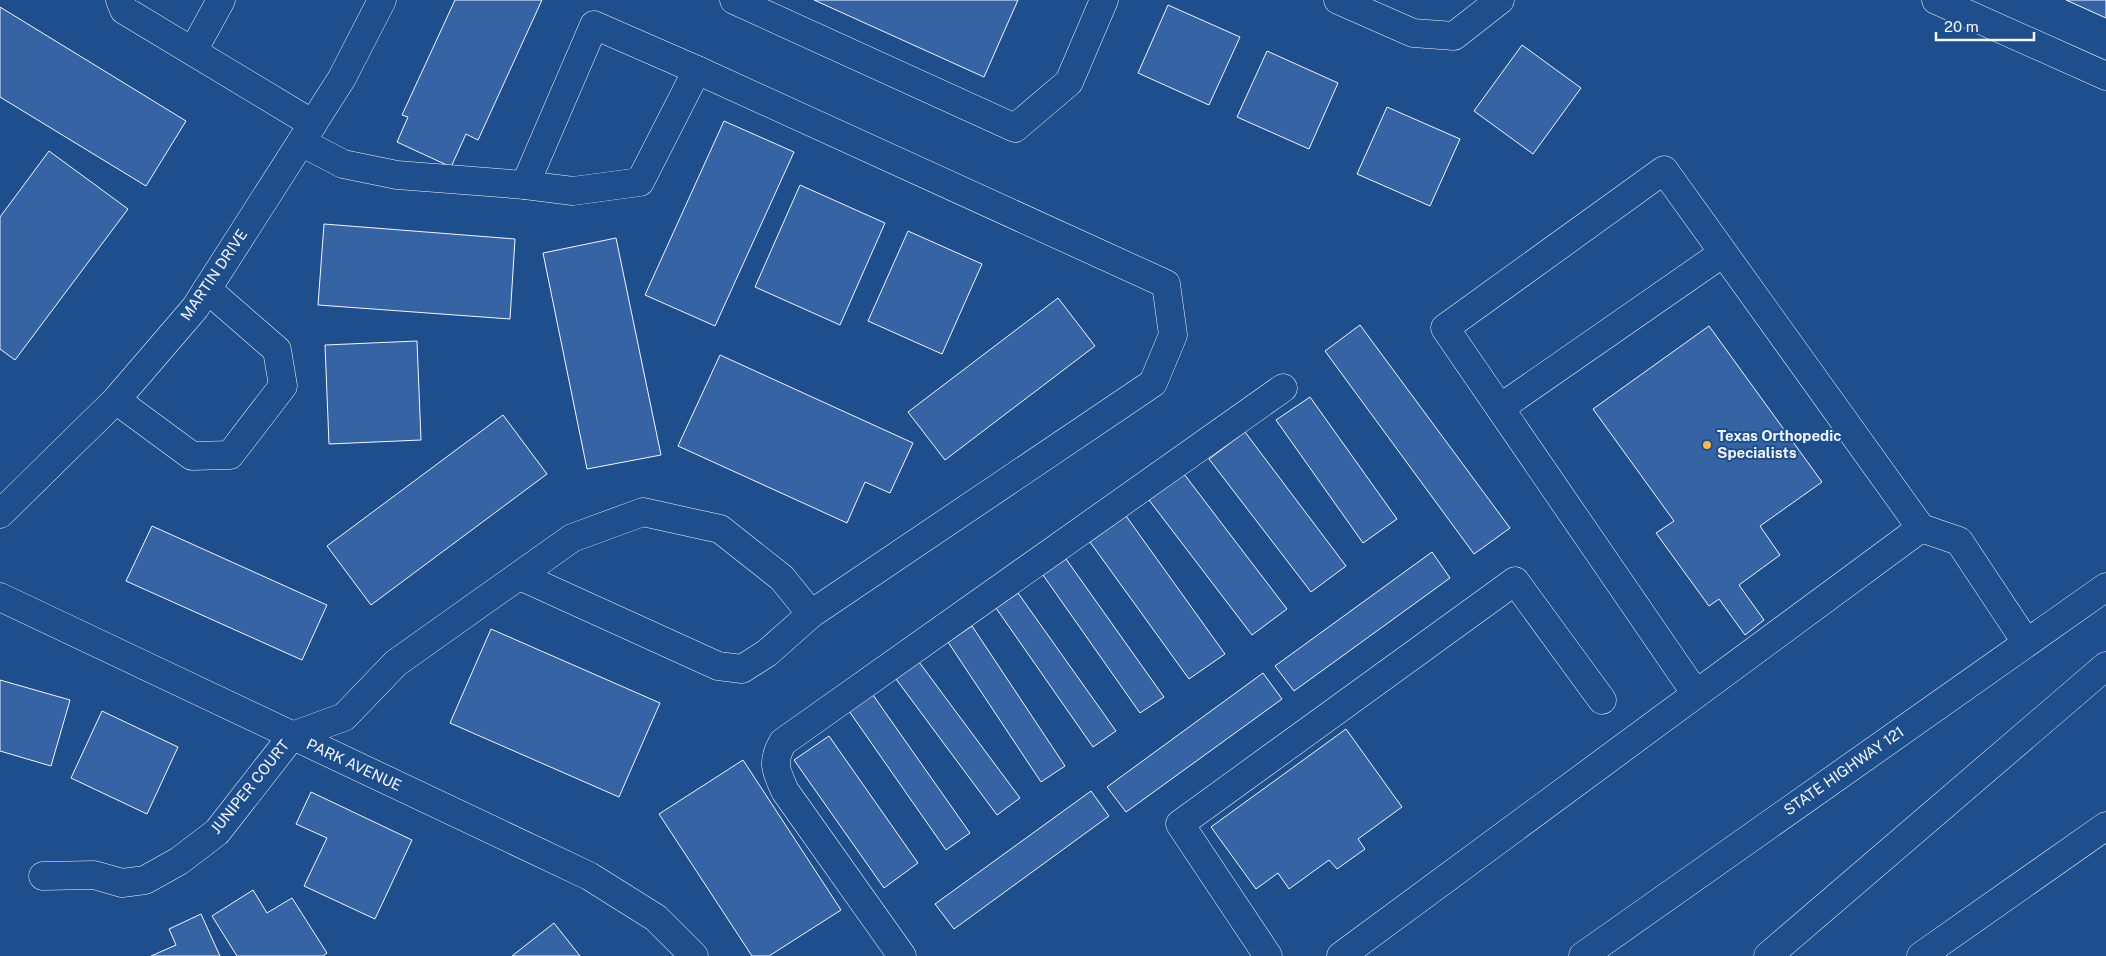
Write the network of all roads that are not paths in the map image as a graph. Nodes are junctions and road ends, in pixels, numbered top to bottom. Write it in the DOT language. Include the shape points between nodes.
graph roads {
  1 [pos="120,0"];
  2 [pos="221,0"];
  3 [pos="382,0"];
  4 [pos="734,0"];
  5 [pos="1104,0"];
  6 [pos="1338,0"];
  7 [pos="1500,0"];
  8 [pos="1936,0"];
  9 [pos="193,51"];
  10 [pos="697,70"];
  11 [pos="2106,76"];
  12 [pos="307,133"];
  13 [pos="524,185"];
  14 [pos="1723,253"];
  15 [pos="207,289"];
  16 [pos="1283,388"];
  17 [pos="116,400"];
  18 [pos="1500,408"];
  19 [pos="0,514"];
  20 [pos="1921,528"];
  21 [pos="520,576"];
  22 [pos="2106,587"];
  23 [pos="0,597"];
  24 [pos="810,614"];
  25 [pos="2026,642"];
  26 [pos="2106,666"];
  27 [pos="1696,694"];
  28 [pos="1602,700"];
  29 [pos="292,736"];
  30 [pos="2106,826"];
  31 [pos="43,876"];
  32 [pos="694,956"];
  33 [pos="902,956"];
  34 [pos="1268,956"];
  35 [pos="1341,956"];
  36 [pos="1583,956"];
  37 [pos="1768,956"];
  38 [pos="1921,956"];
  1 -- 9 [label="main road" via="124,10"];
  2 -- 9 [label="main road"];
  3 -- 12 [label="main road, MARTIN DRIVE" via="342,78"];
  4 -- 5 [label="main road" via="1015,128 1069,82"];
  6 -- 7 [label="main road" via="1413,33 1454,36"];
  8 -- 11 [label="main road"];
  9 -- 12 [label="main road"];
  10 -- 13 [label="main road" via="640,182 573,191"];
  10 -- 13 [label="main road" via="594,25"];
  10 -- 24 [label="main road" via="1166,284 1173,335 1152,383"];
  12 -- 13 [label="main road" via="342,164 396,174"];
  12 -- 15 [label="main road, MARTIN DRIVE"];
  14 -- 18 [label="main road"];
  14 -- 18 [label="main road" via="1664,170 1445,328"];
  14 -- 20 [label="main road"];
  15 -- 17 [label="main road, MARTIN DRIVE" via="195,308"];
  15 -- 17 [label="main road" via="277,350 283,386 230,455 192,456"];
  16 -- 33 [label="main road" via="783,742 778,749 775,765 785,791"];
  17 -- 19 [label="main road, MARTIN DRIVE"];
  18 -- 27 [label="main road"];
  20 -- 25 [label="main road" via="1959,541"];
  20 -- 27 [label="main road"];
  21 -- 24 [label="main road" via="718,666 742,669 767,653"];
  21 -- 24 [label="main road" via="572,538 644,512 720,529 782,578"];
  21 -- 29 [label="main road" via="396,663 344,718"];
  22 -- 25 [label="main road, STATE HIGHWAY 121"];
  23 -- 29 [label="main road, PARK AVENUE"];
  25 -- 36 [label="main road, STATE HIGHWAY 121"];
  26 -- 37 [label="main road"];
  27 -- 35 [label="main road"];
  28 -- 34 [label="main road" via="1516,581 1180,824"];
  29 -- 31 [label="main road, JUNIPER COURT" via="217,832 179,861 145,880 122,883 94,875"];
  29 -- 32 [label="main road, PARK AVENUE" via="589,876 656,918"];
  30 -- 38 [label="main road"];
}
